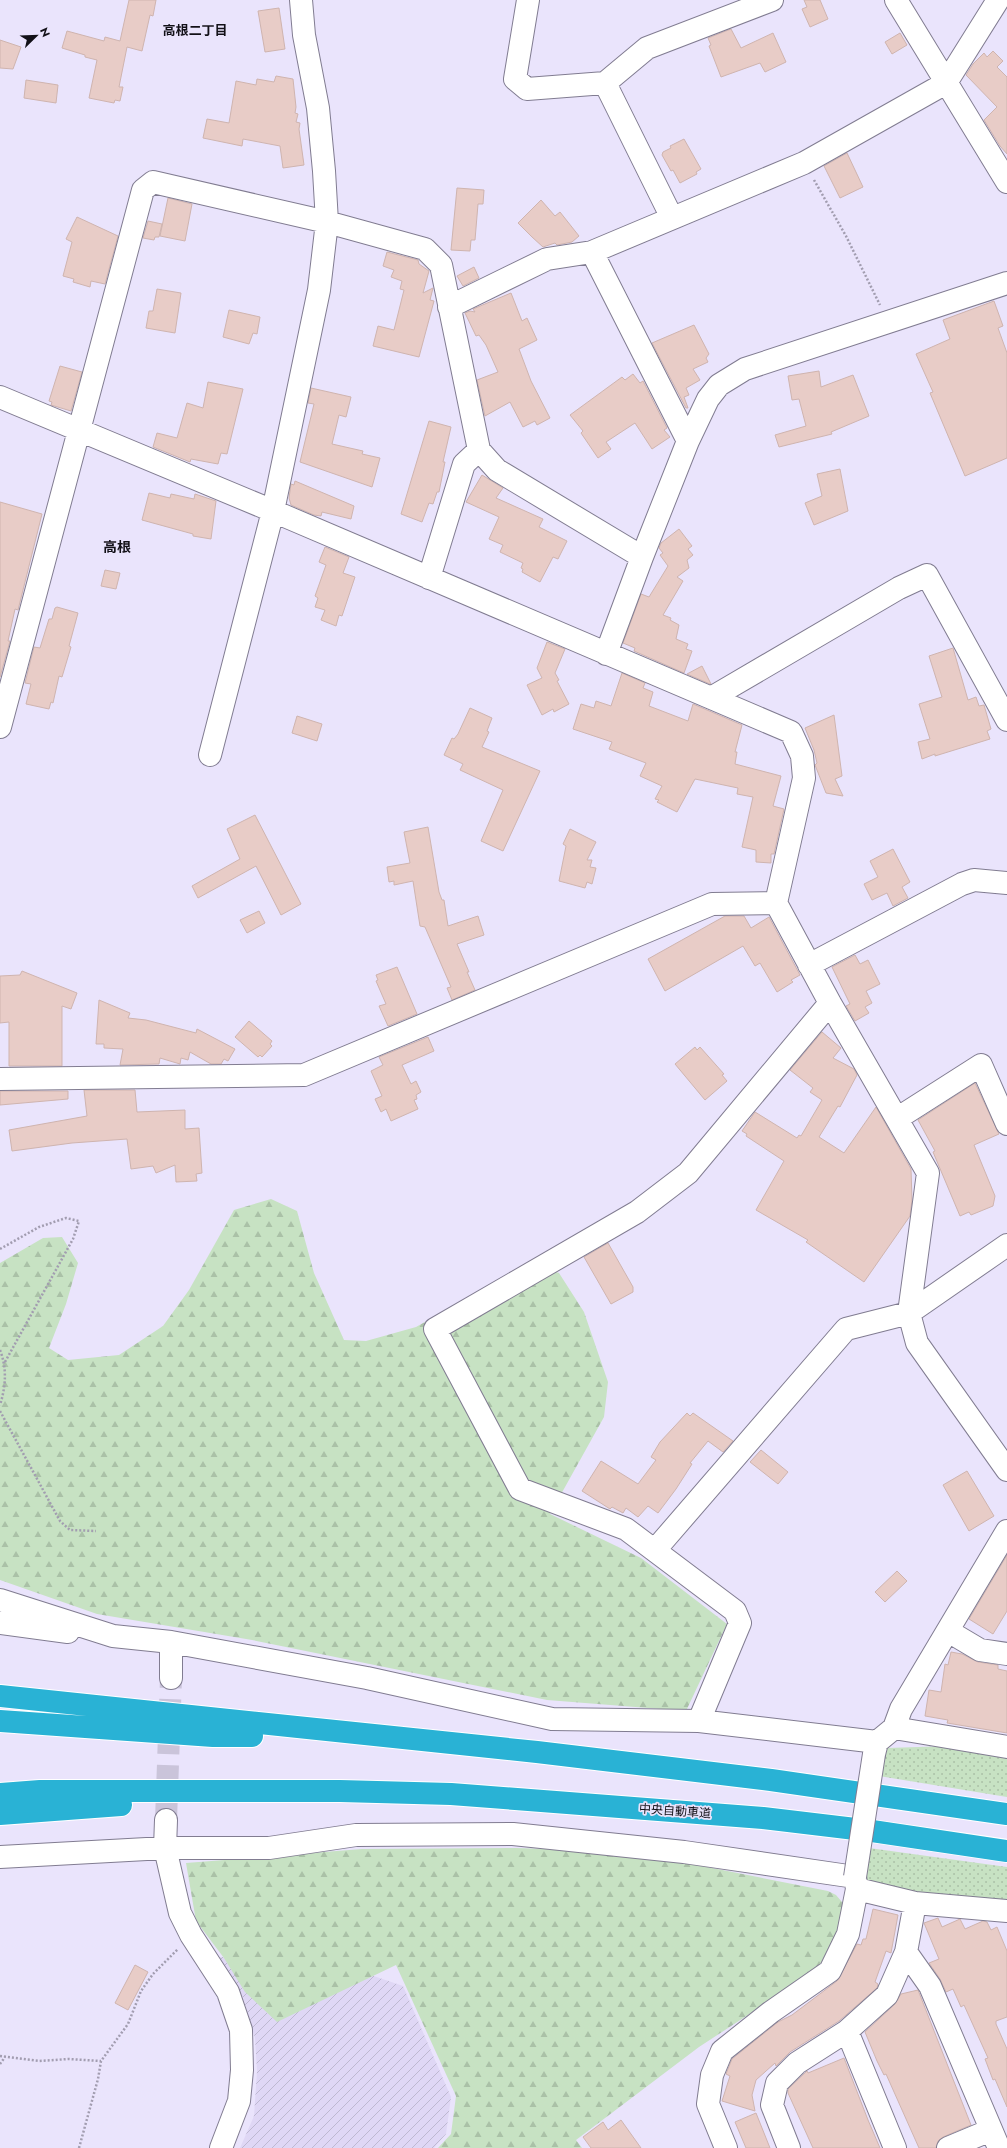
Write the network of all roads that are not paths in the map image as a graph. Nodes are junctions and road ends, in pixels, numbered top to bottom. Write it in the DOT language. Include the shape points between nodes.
graph roads {
  1 [pos="528,0"];
  2 [pos="772,0"];
  3 [pos="896,0"];
  4 [pos="298,1"];
  5 [pos="999,3"];
  6 [pos="604,83"];
  7 [pos="946,83"];
  8 [pos="1007,182"];
  9 [pos="672,218"];
  10 [pos="326,222"];
  11 [pos="592,252"];
  12 [pos="1007,283"];
  13 [pos="449,307"];
  14 [pos="0,397"];
  15 [pos="79,430"];
  16 [pos="688,441"];
  17 [pos="479,450"];
  18 [pos="273,511"];
  19 [pos="642,557"];
  20 [pos="429,578"];
  21 [pos="606,654"];
  22 [pos="711,698"];
  23 [pos="1,717"];
  24 [pos="1007,720"];
  25 [pos="210,755"];
  26 [pos="1007,883"];
  27 [pos="776,903"];
  28 [pos="809,965"];
  29 [pos="830,1003"];
  30 [pos="0,1079"];
  31 [pos="898,1118"];
  32 [pos="1007,1124"];
  33 [pos="1007,1245"];
  34 [pos="909,1313"];
  35 [pos="1007,1470"];
  36 [pos="1007,1531"];
  37 [pos="655,1550"];
  38 [pos="0,1600"];
  39 [pos="0,1623"];
  40 [pos="948,1631"];
  41 [pos="113,1636"];
  42 [pos="171,1642"];
  43 [pos="1007,1654"];
  44 [pos="171,1678"];
  45 [pos="0,1696"];
  46 [pos="0,1721"];
  47 [pos="699,1721"];
  48 [pos="894,1728"];
  49 [pos="393,1738"];
  50 [pos="1007,1747"];
  51 [pos="876,1748"];
  52 [pos="340,1791"];
  53 [pos="0,1794"];
  54 [pos="0,1814"];
  55 [pos="1007,1814"];
  56 [pos="166,1820"];
  57 [pos="165,1848"];
  58 [pos="1007,1852"];
  59 [pos="0,1857"];
  60 [pos="856,1883"];
  61 [pos="915,1903"];
  62 [pos="1005,1915"];
  63 [pos="906,1952"];
  64 [pos="847,2031"];
  65 [pos="998,2140"];
  66 [pos="221,2148"];
  67 [pos="726,2148"];
  68 [pos="789,2148"];
  69 [pos="895,2148"];
  70 [pos="948,2148"];
  1 -- 6 [label="street" via="515,79 527,89"];
  2 -- 6 [label="street" via="647,48"];
  3 -- 7 [label="street"];
  4 -- 10 [label="street" via="318,108"];
  5 -- 7 [label="street"];
  6 -- 9 [label="street"];
  7 -- 8 [label="street"];
  7 -- 9 [label="street" via="804,163"];
  9 -- 11 [label="street"];
  10 -- 13 [label="street" via="425,249 441,265"];
  10 -- 15 [label="street" via="153,182 143,190"];
  10 -- 18 [label="street" via="319,290"];
  11 -- 13 [label="street" via="547,260"];
  11 -- 16 [label="street"];
  12 -- 16 [label="street" via="746,369 719,385 708,399"];
  13 -- 17 [label="street"];
  14 -- 15 [label="street"];
  15 -- 18 [label="street"];
  15 -- 23 [label="street"];
  16 -- 19 [label="street"];
  17 -- 19 [label="street" via="497,470"];
  17 -- 20 [label="street" via="464,464"];
  18 -- 20 [label="street"];
  18 -- 25 [label="street"];
  19 -- 21 [label="street"];
  20 -- 21 [label="street"];
  21 -- 22 [label="street"];
  22 -- 24 [label="street" via="899,588 927,575"];
  22 -- 27 [label="street" via="791,732 802,756 804,778"];
  26 -- 28 [label="street" via="974,880 962,884"];
  27 -- 28 [label="street"];
  27 -- 30 [label="street" via="712,904 304,1075"];
  28 -- 29 [label="street"];
  29 -- 31 [label="street"];
  29 -- 37 [label="street" via="688,1173 637,1212 435,1329 520,1490 626,1529"];
  31 -- 32 [label="street" via="981,1065"];
  31 -- 34 [label="street" via="928,1173"];
  33 -- 34 [label="street"];
  34 -- 35 [label="street" via="917,1344"];
  34 -- 37 [label="street" via="846,1329"];
  36 -- 40 [label="street"];
  37 -- 47 [label="street" via="735,1610 740,1623"];
  38 -- 41 [label="street"];
  39 -- 41 [label="street"];
  40 -- 43 [label="street" via="980,1650"];
  40 -- 48 [label="street" via="902,1709"];
  41 -- 42 [label="street"];
  42 -- 44 [label="street"];
  42 -- 47 [label="street" via="367,1678 552,1718"];
  45 -- 49 [label="highway"];
  46 -- 49 [label="highway" via="213,1736"];
  47 -- 51 [label="street"];
  48 -- 50 [label="street"];
  48 -- 51 [label="street"];
  49 -- 55 [label="highway" via="771,1780"];
  51 -- 60 [label="street, bridge"];
  52 -- 53 [label="highway" via="40,1791"];
  52 -- 54 [label="highway"];
  52 -- 58 [label="highway, 中央自動車道" via="459,1795 763,1818 872,1831"];
  56 -- 57 [label="street"];
  57 -- 59 [label="street"];
  57 -- 60 [label="street" via="269,1848 356,1835 513,1834 684,1852"];
  57 -- 66 [label="street" via="180,1913 191,1935 228,1992 241,2030 242,2070 238,2101"];
  60 -- 61 [label="street"];
  60 -- 67 [label="street" via="848,1934 830,1971 722,2050 712,2075 708,2104"];
  61 -- 62 [label="street"];
  61 -- 63 [label="street"];
  63 -- 64 [label="street" via="887,1995"];
  63 -- 65 [label="street" via="930,1986"];
  64 -- 68 [label="street" via="797,2063 777,2082 772,2105"];
  64 -- 69 [label="street"];
  65 -- 70 [label="street"];
}
